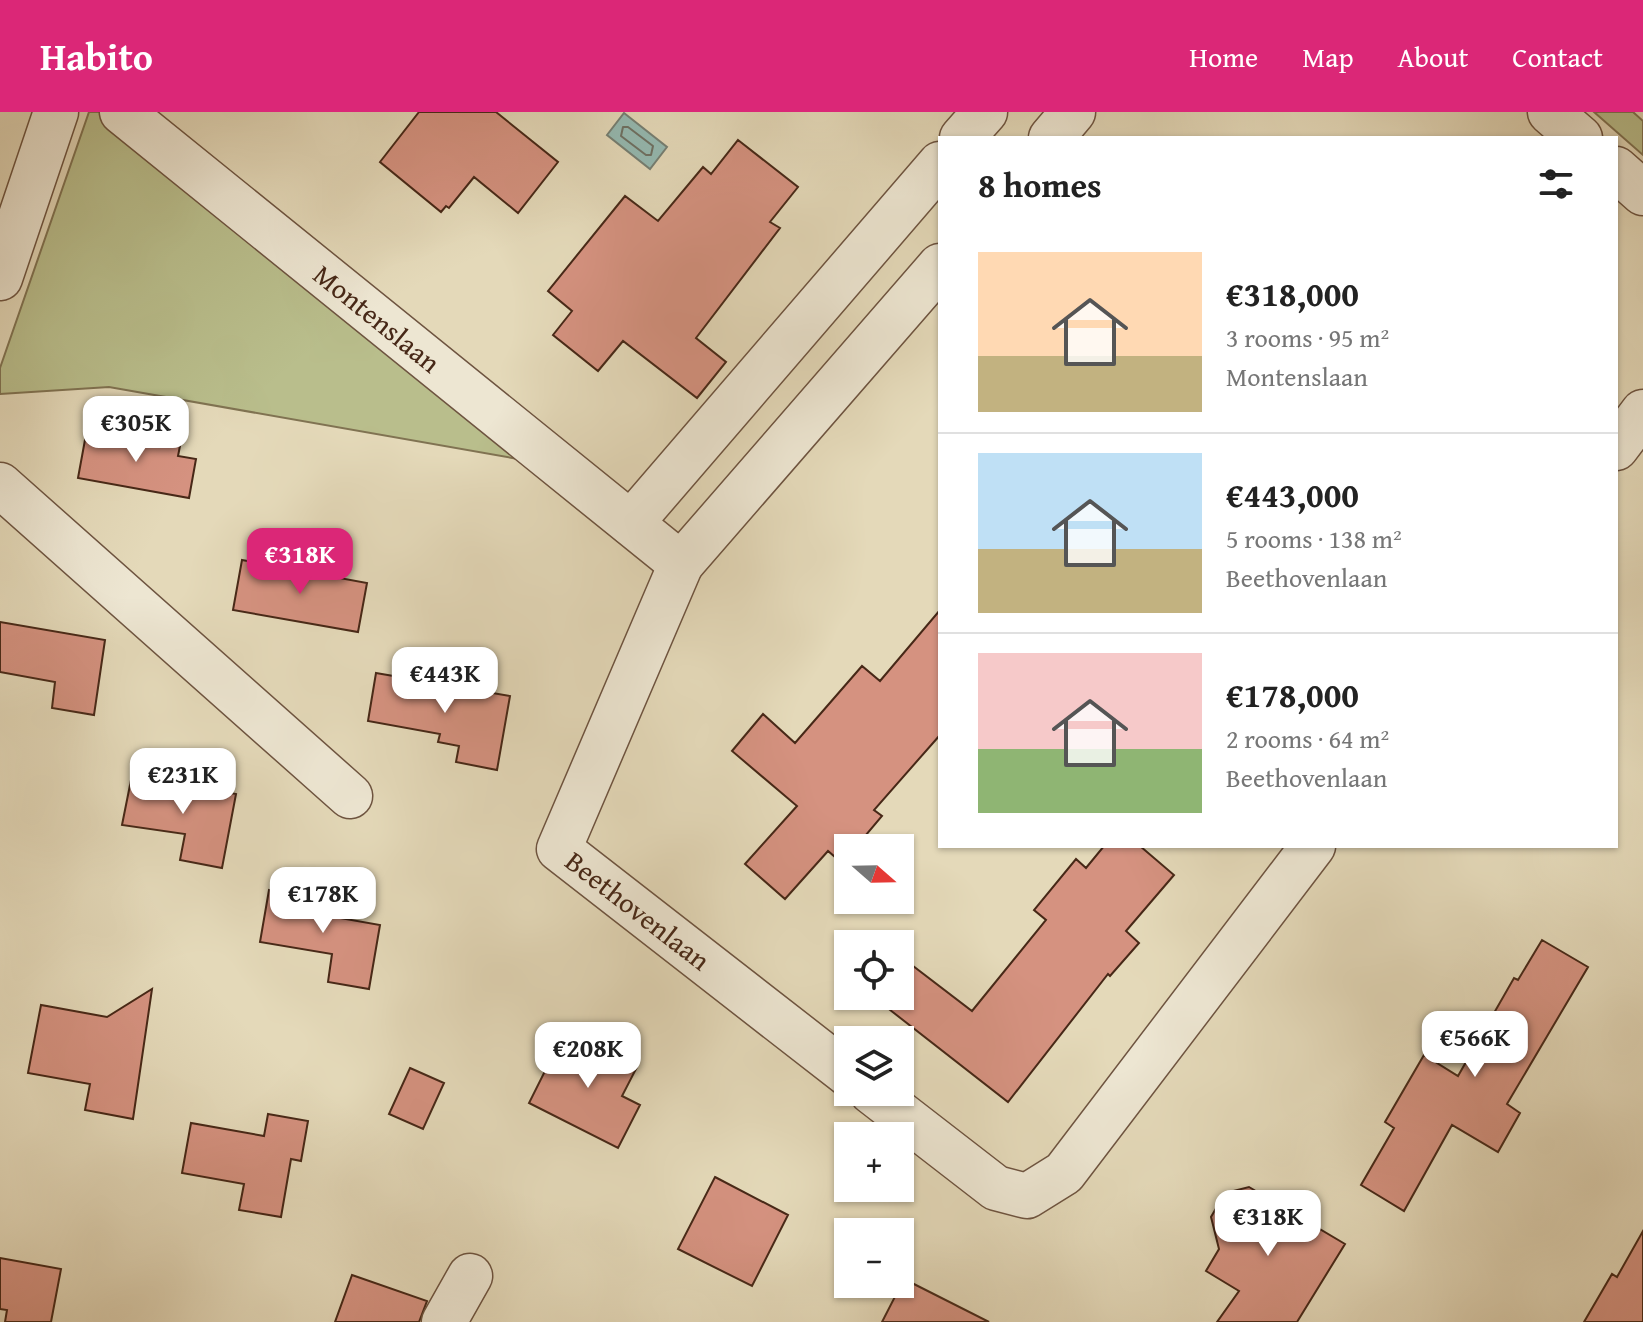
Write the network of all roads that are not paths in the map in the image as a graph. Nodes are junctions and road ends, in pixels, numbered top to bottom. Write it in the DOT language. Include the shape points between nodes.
graph roads {
  1 [pos="56,112"];
  2 [pos="122,112"];
  3 [pos="985,112"];
  4 [pos="1073,112"];
  5 [pos="1550,112"];
  6 [pos="964,136"];
  7 [pos="1053,136"];
  8 [pos="1578,136"];
  9 [pos="938,166"];
  10 [pos="1618,171"];
  11 [pos="1643,193"];
  12 [pos="938,268"];
  13 [pos="0,278"];
  14 [pos="1643,412"];
  15 [pos="1618,445"];
  16 [pos="0,485"];
  17 [pos="631,523"];
  18 [pos="681,564"];
  19 [pos="350,796"];
  20 [pos="1311,848"];
  21 [pos="834,1063"];
  22 [pos="890,1106"];
  23 [pos="470,1276"];
  24 [pos="444,1322"];
  1 -- 13 [label="street"];
  2 -- 17 [label="street, Montenslaan"];
  3 -- 6 [label="street"];
  4 -- 7 [label="street"];
  5 -- 8 [label="street"];
  9 -- 17 [label="street"];
  10 -- 11 [label="street"];
  12 -- 18 [label="street"];
  14 -- 15 [label="street"];
  16 -- 19 [label="street"];
  17 -- 18 [label="street, Montenslaan"];
  18 -- 21 [label="street, Beethovenlaan" via="559,849"];
  20 -- 22 [label="street" via="1064,1173 1027,1196 996,1188"];
  23 -- 24 [label="street"];
}
